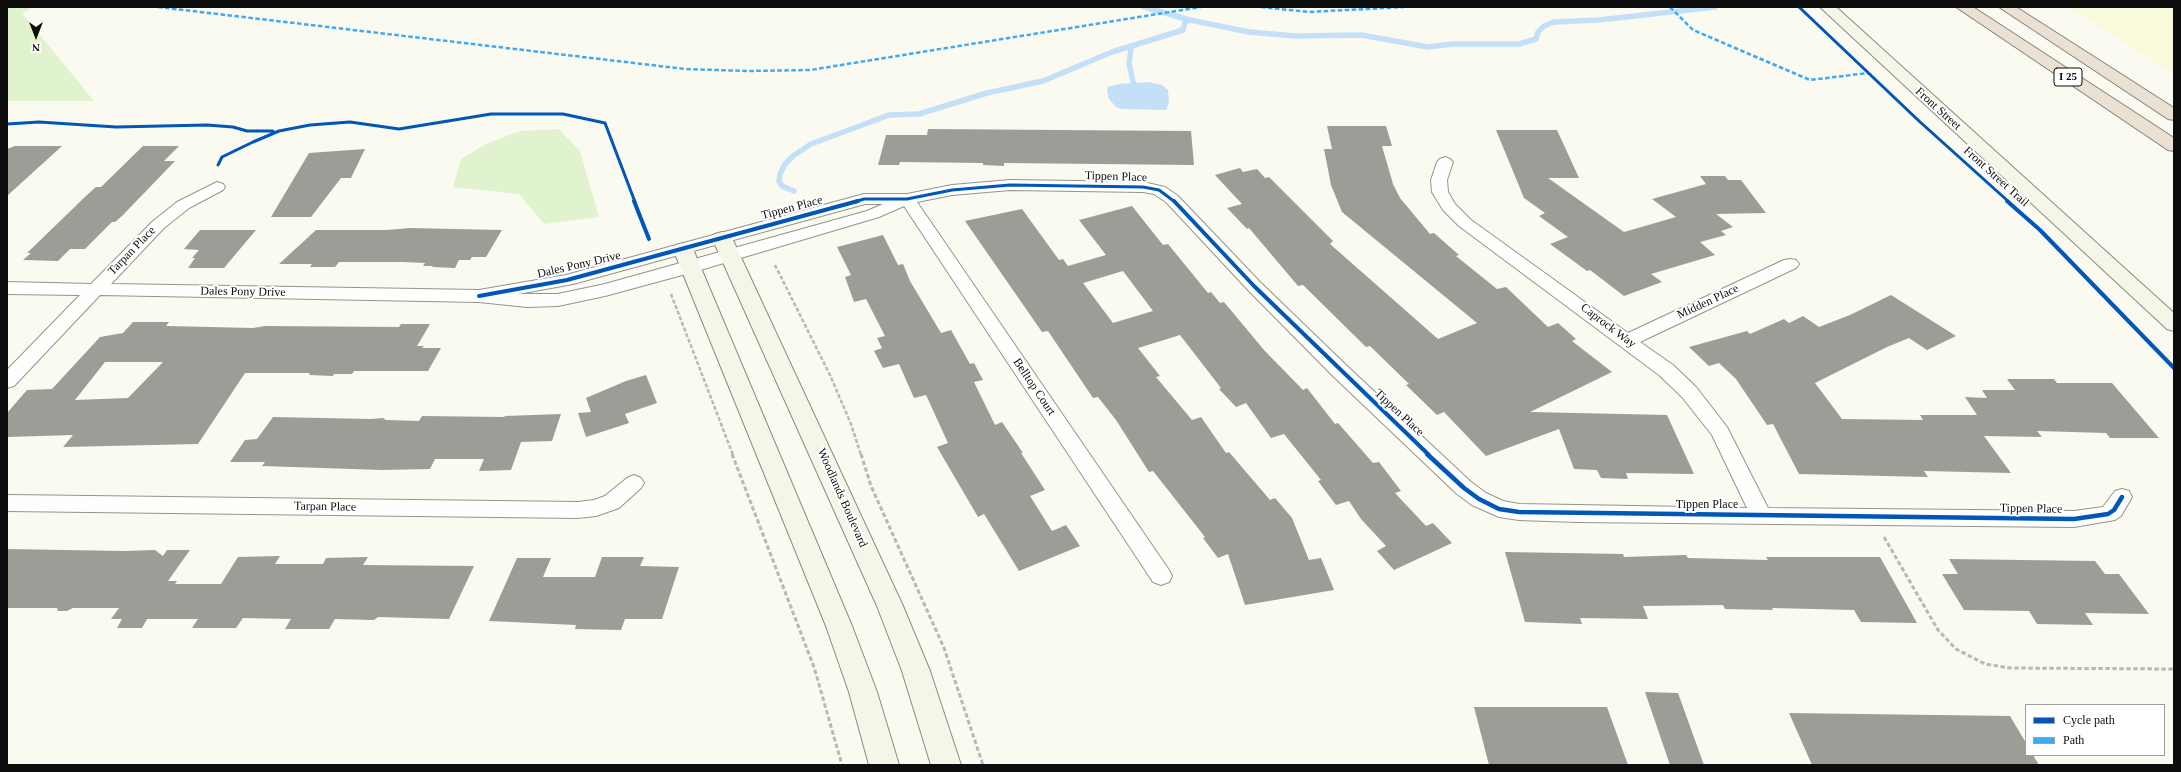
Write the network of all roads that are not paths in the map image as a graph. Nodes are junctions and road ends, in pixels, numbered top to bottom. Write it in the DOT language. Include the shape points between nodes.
graph roads {
  1 [pos="1827,7"];
  2 [pos="1963,7"];
  3 [pos="2006,7"];
  4 [pos="2174,115"];
  5 [pos="2174,146"];
  6 [pos="1445,162"];
  7 [pos="217,187"];
  8 [pos="907,199"];
  9 [pos="726,247"];
  10 [pos="687,258"];
  11 [pos="1790,264"];
  12 [pos="7,288"];
  13 [pos="94,290"];
  14 [pos="2174,324"];
  15 [pos="1627,341"];
  16 [pos="7,381"];
  17 [pos="634,483"];
  18 [pos="2122,497"];
  19 [pos="7,503"];
  20 [pos="1761,515"];
  21 [pos="1161,576"];
  22 [pos="884,765"];
  23 [pos="946,765"];
  1 -- 14 [label="street, Front Street"];
  2 -- 5 [label="highway, I 25"];
  3 -- 4 [label="highway, I 25"];
  6 -- 15 [label="street, Caprock Way" via="1439,180 1440,192 1449,207 1465,223"];
  7 -- 13 [label="street, Tarpan Place" via="171,213"];
  8 -- 9 [label="street, Tippen Place" via="873,214"];
  8 -- 20 [label="street, Tippen Place" via="958,189 1010,186 1132,187 1158,190 1172,199 1254,286 1340,371 1464,488 1490,506 1519,512"];
  8 -- 21 [label="street, Belltop Court"];
  9 -- 10 [label="street, Dales Pony Drive"];
  9 -- 23 [label="street, Woodlands Boulevard" via="890,606 916,671"];
  10 -- 13 [label="street, Dales Pony Drive" via="605,290 558,300 527,301 479,296"];
  10 -- 22 [label="street" via="839,626 865,699"];
  11 -- 15 [label="street, Midden Place"];
  12 -- 13 [label="street, Dales Pony Drive"];
  13 -- 16 [label="street, Tarpan Place"];
  15 -- 20 [label="street, Caprock Way" via="1666,370 1710,417 1730,450"];
  17 -- 19 [label="street, Tarpan Place" via="612,502 596,508 578,510"];
  18 -- 20 [label="street, Tippen Place" via="2114,510 2108,514 2081,519"];
}
